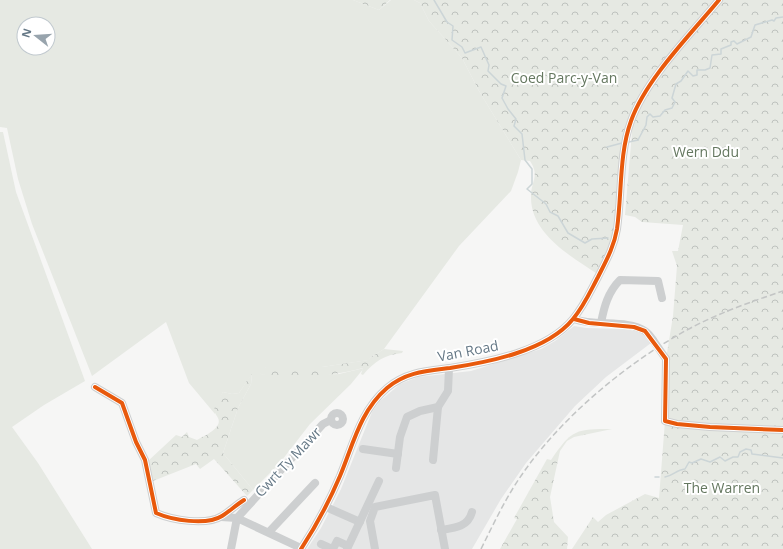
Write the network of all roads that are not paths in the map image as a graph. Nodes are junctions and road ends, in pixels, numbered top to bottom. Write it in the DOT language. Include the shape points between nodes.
graph roads {
  1 [pos="719,0"];
  2 [pos="662,298"];
  3 [pos="574,319"];
  4 [pos="601,323"];
  5 [pos="449,368"];
  6 [pos="95,387"];
  7 [pos="438,407"];
  8 [pos="331,420"];
  9 [pos="783,430"];
  10 [pos="363,449"];
  11 [pos="398,454"];
  12 [pos="432,460"];
  13 [pos="396,468"];
  14 [pos="379,481"];
  15 [pos="315,483"];
  16 [pos="244,500"];
  17 [pos="326,507"];
  18 [pos="472,512"];
  19 [pos="221,517"];
  20 [pos="237,518"];
  21 [pos="360,522"];
  22 [pos="442,530"];
  23 [pos="269,532"];
  24 [pos="321,544"];
  25 [pos="348,547"];
  26 [pos="232,549"];
  27 [pos="301,549"];
  28 [pos="332,549"];
  29 [pos="374,549"];
  30 [pos="445,549"];
  1 -- 3 [label="street, Van Road" via="640,101 628,132 616,230 609,257"];
  2 -- 4 [label="street" via="658,281 620,280 610,294"];
  3 -- 4 [label="street"];
  3 -- 5 [label="street, Van Road" via="551,338 533,347 482,362"];
  4 -- 9 [label="street, bridge" via="646,331 666,359 665,421 703,427"];
  5 -- 7 [label="street" via="448,391"];
  5 -- 17 [label="street, Van Road" via="424,370 400,379 372,403 362,419"];
  6 -- 19 [label="street" via="122,404 145,460 156,513 194,522"];
  7 -- 11 [label="street" via="407,417 400,437"];
  7 -- 12 [label="street"];
  8 -- 20 [label="street, Cwrt Ty Mawr" via="323,424"];
  10 -- 11 [label="street"];
  11 -- 13 [label="street"];
  14 -- 21 [label="street"];
  15 -- 23 [label="street"];
  16 -- 19 [label="street"];
  17 -- 21 [label="street"];
  17 -- 27 [label="street, Van Road"];
  18 -- 22 [label="street" via="467,523"];
  19 -- 20 [label="street"];
  20 -- 23 [label="street"];
  20 -- 26 [label="street"];
  21 -- 25 [label="street"];
  22 -- 29 [label="street" via="435,495 375,507 370,521"];
  22 -- 30 [label="street"];
  23 -- 27 [label="street"];
  24 -- 28 [label="street"];
  25 -- 28 [label="street" via="337,541"];
}
